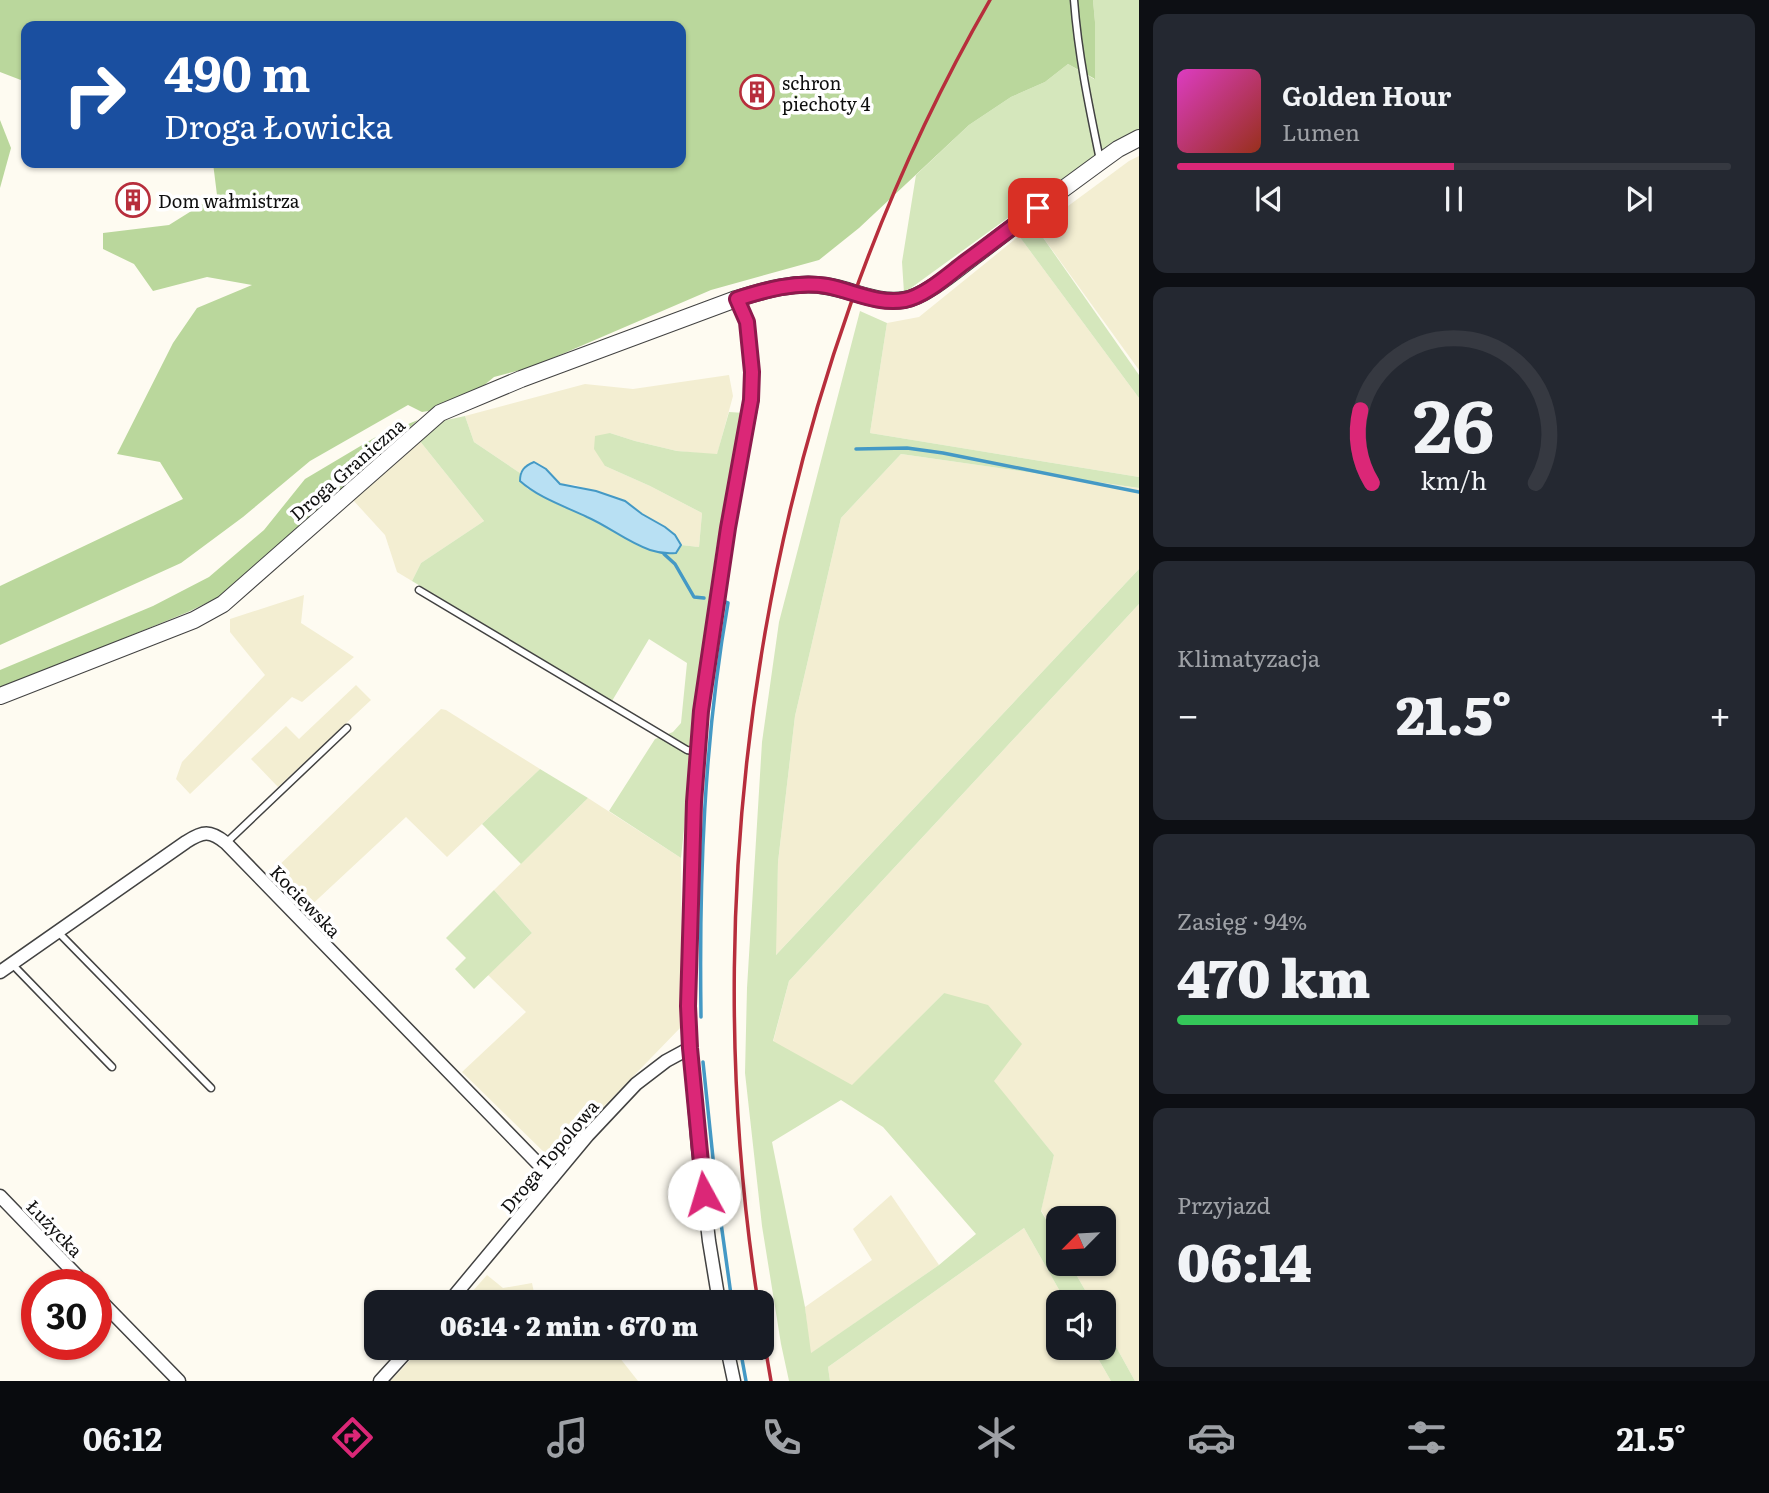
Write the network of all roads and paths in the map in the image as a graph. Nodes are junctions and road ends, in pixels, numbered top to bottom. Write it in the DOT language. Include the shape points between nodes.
graph roads {
  1 [pos="1074,0"];
  2 [pos="1139,138"];
  3 [pos="1100,162"];
  4 [pos="737,299"];
  5 [pos="419,590"];
  6 [pos="0,696"];
  7 [pos="347,728"];
  8 [pos="698,752"];
  9 [pos="226,843"];
  10 [pos="58,932"];
  11 [pos="12,964"];
  12 [pos="0,972"];
  13 [pos="690,1048"];
  14 [pos="112,1067"];
  15 [pos="211,1088"];
  16 [pos="552,1178"];
  17 [pos="0,1196"];
  18 [pos="71,1269"];
  19 [pos="459,1290"];
  20 [pos="717,1290"];
  21 [pos="112,1312"];
  22 [pos="399,1360"];
  23 [pos="730,1360"];
  24 [pos="179,1381"];
  25 [pos="380,1381"];
  26 [pos="734,1381"];
  1 -- 3 [label="lane" via="1086,99"];
  2 -- 3 [label="street, Droga Graniczna"];
  3 -- 4 [label="street, Droga Graniczna" via="938,283 908,300 889,302 824,285 788,285"];
  4 -- 6 [label="street, Droga Graniczna" via="440,413 223,604 194,620"];
  4 -- 8 [label="street" via="747,322 751,400 728,528"];
  5 -- 8 [label="lane" via="687,750"];
  7 -- 9 [label="lane"];
  8 -- 13 [label="street" via="688,985"];
  9 -- 10 [label="street" via="213,834 195,836"];
  9 -- 16 [label="street, Kociewska"];
  10 -- 11 [label="street"];
  10 -- 15 [label="lane"];
  11 -- 12 [label="street"];
  11 -- 14 [label="lane"];
  13 -- 16 [label="street, Droga Topolowa" via="636,1084"];
  13 -- 20 [label="street"];
  16 -- 19 [label="street, Droga Topolowa"];
  17 -- 18 [label="street, Łużycka"];
  21 -- 24 [label="street"];
  22 -- 25 [label="street"];
  23 -- 26 [label="street"];
}
